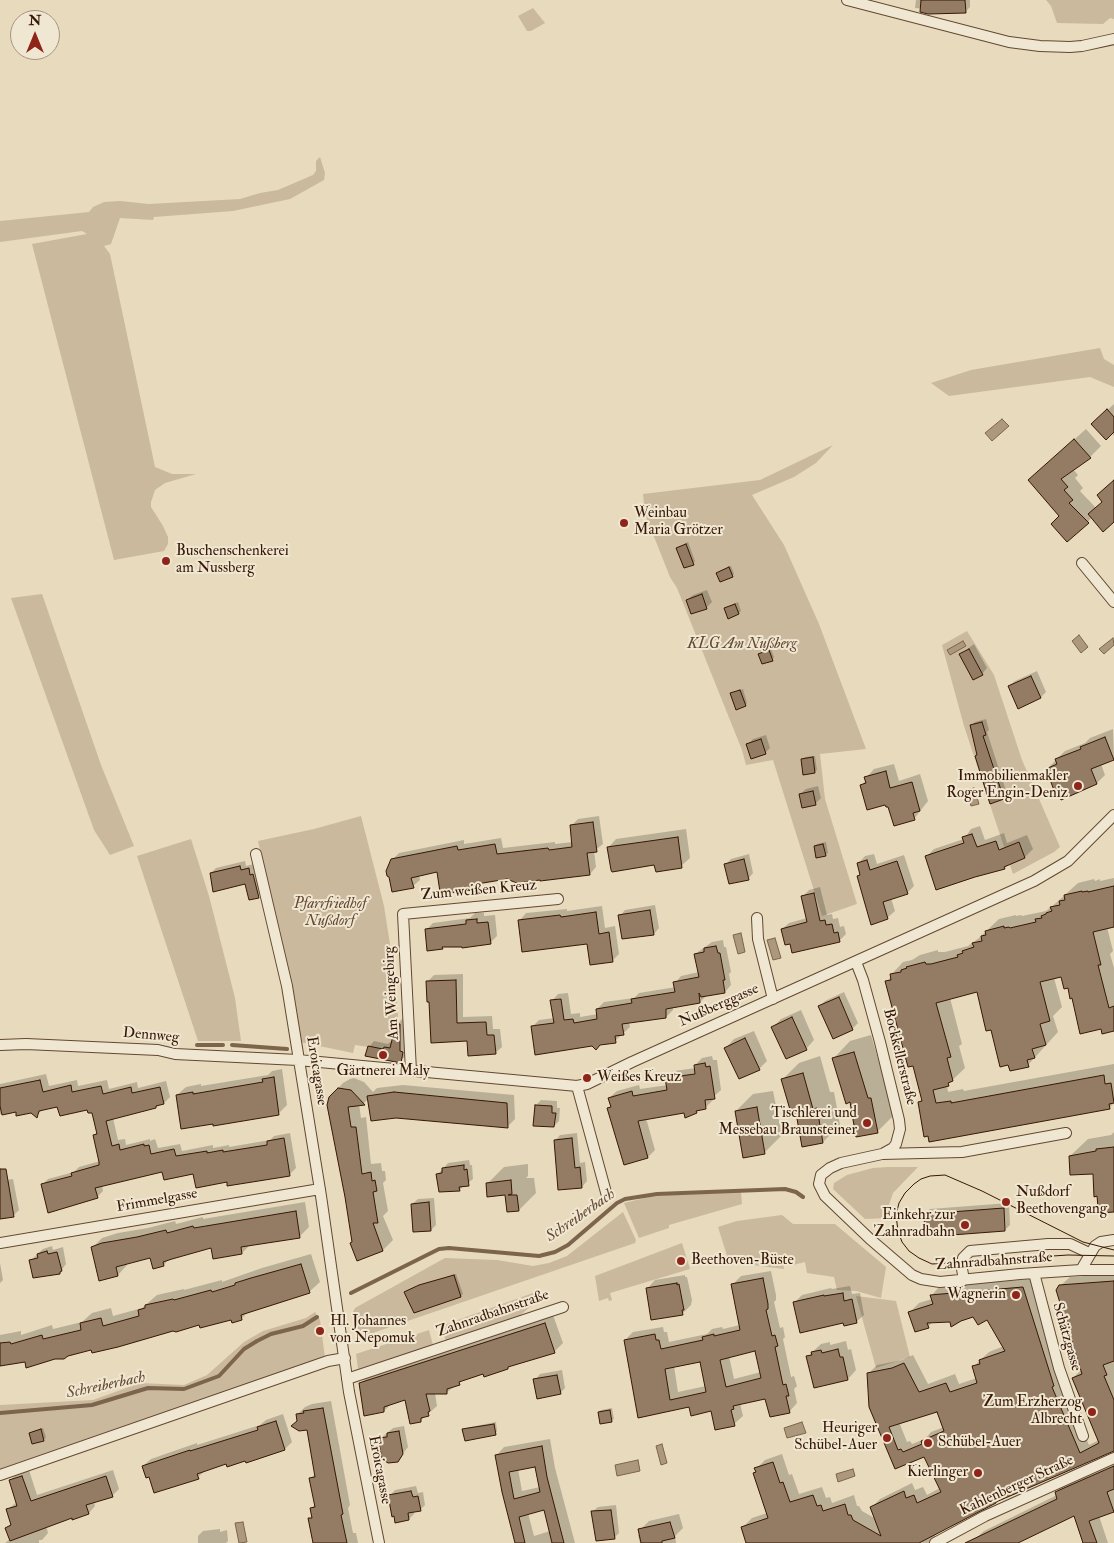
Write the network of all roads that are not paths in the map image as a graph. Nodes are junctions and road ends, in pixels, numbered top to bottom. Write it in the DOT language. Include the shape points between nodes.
graph roads {
  1 [pos="847,0"];
  2 [pos="1114,39"];
  3 [pos="1082,563"];
  4 [pos="1114,602"];
  5 [pos="1114,815"];
  6 [pos="256,854"];
  7 [pos="558,899"];
  8 [pos="403,914"];
  9 [pos="757,918"];
  10 [pos="856,962"];
  11 [pos="773,999"];
  12 [pos="0,1045"];
  13 [pos="298,1060"];
  14 [pos="411,1070"];
  15 [pos="577,1086"];
  16 [pos="1066,1133"];
  17 [pos="882,1154"];
  18 [pos="320,1189"];
  19 [pos="607,1196"];
  20 [pos="1114,1240"];
  21 [pos="0,1243"];
  22 [pos="1090,1253"];
  23 [pos="1081,1270"];
  24 [pos="1114,1270"];
  25 [pos="1034,1274"];
  26 [pos="964,1280"];
  27 [pos="563,1307"];
  28 [pos="344,1358"];
  29 [pos="348,1380"];
  30 [pos="1083,1436"];
  31 [pos="1114,1458"];
  32 [pos="0,1475"];
  33 [pos="379,1543"];
  34 [pos="934,1543"];
  1 -- 2 [label="street" via="1009,42 1082,46"];
  3 -- 4 [label="street"];
  5 -- 10 [label="street, Nußberggasse" via="1068,861 1054,870"];
  6 -- 13 [label="street, Eroicagasse" via="282,960"];
  7 -- 8 [label="street, Zum weißen Kreuz"];
  8 -- 14 [label="street, Am Weingebirg"];
  9 -- 11 [label="street" via="758,939"];
  10 -- 11 [label="street, Nußberggasse"];
  10 -- 17 [label="street, Bockkellerstraße" via="900,1126 896,1144"];
  11 -- 15 [label="street, Nußberggasse" via="593,1082"];
  12 -- 13 [label="street, Dennweg" via="158,1050 175,1054"];
  13 -- 14 [label="street, Nußberggasse"];
  13 -- 18 [label="street, Eroicagasse"];
  14 -- 15 [label="street, Nußberggasse"];
  15 -- 19 [label="street"];
  16 -- 17 [label="street, Zahnradbahnstraße" via="962,1152"];
  17 -- 26 [label="street, Zahnradbahnstraße" via="830,1168 821,1175 821,1191 912,1274 931,1282"];
  18 -- 21 [label="street, Frimmelgasse"];
  18 -- 28 [label="street, Eroicagasse"];
  20 -- 22 [label="street" via="1101,1242"];
  22 -- 23 [label="street"];
  22 -- 26 [label="street" via="1070,1244 970,1251 963,1258"];
  23 -- 24 [label="street, Zahnradbahnstraße"];
  23 -- 25 [label="street, Zahnradbahnstraße"];
  25 -- 26 [label="street, Zahnradbahnstraße"];
  25 -- 30 [label="street, Schätzgasse" via="1059,1368"];
  27 -- 29 [label="street, Zahnradbahnstraße"];
  28 -- 29 [label="street, Eroicagasse"];
  28 -- 32 [label="street"];
  29 -- 33 [label="street, Eroicagasse"];
  31 -- 34 [label="street, Kahlenberger Straße"];
}
